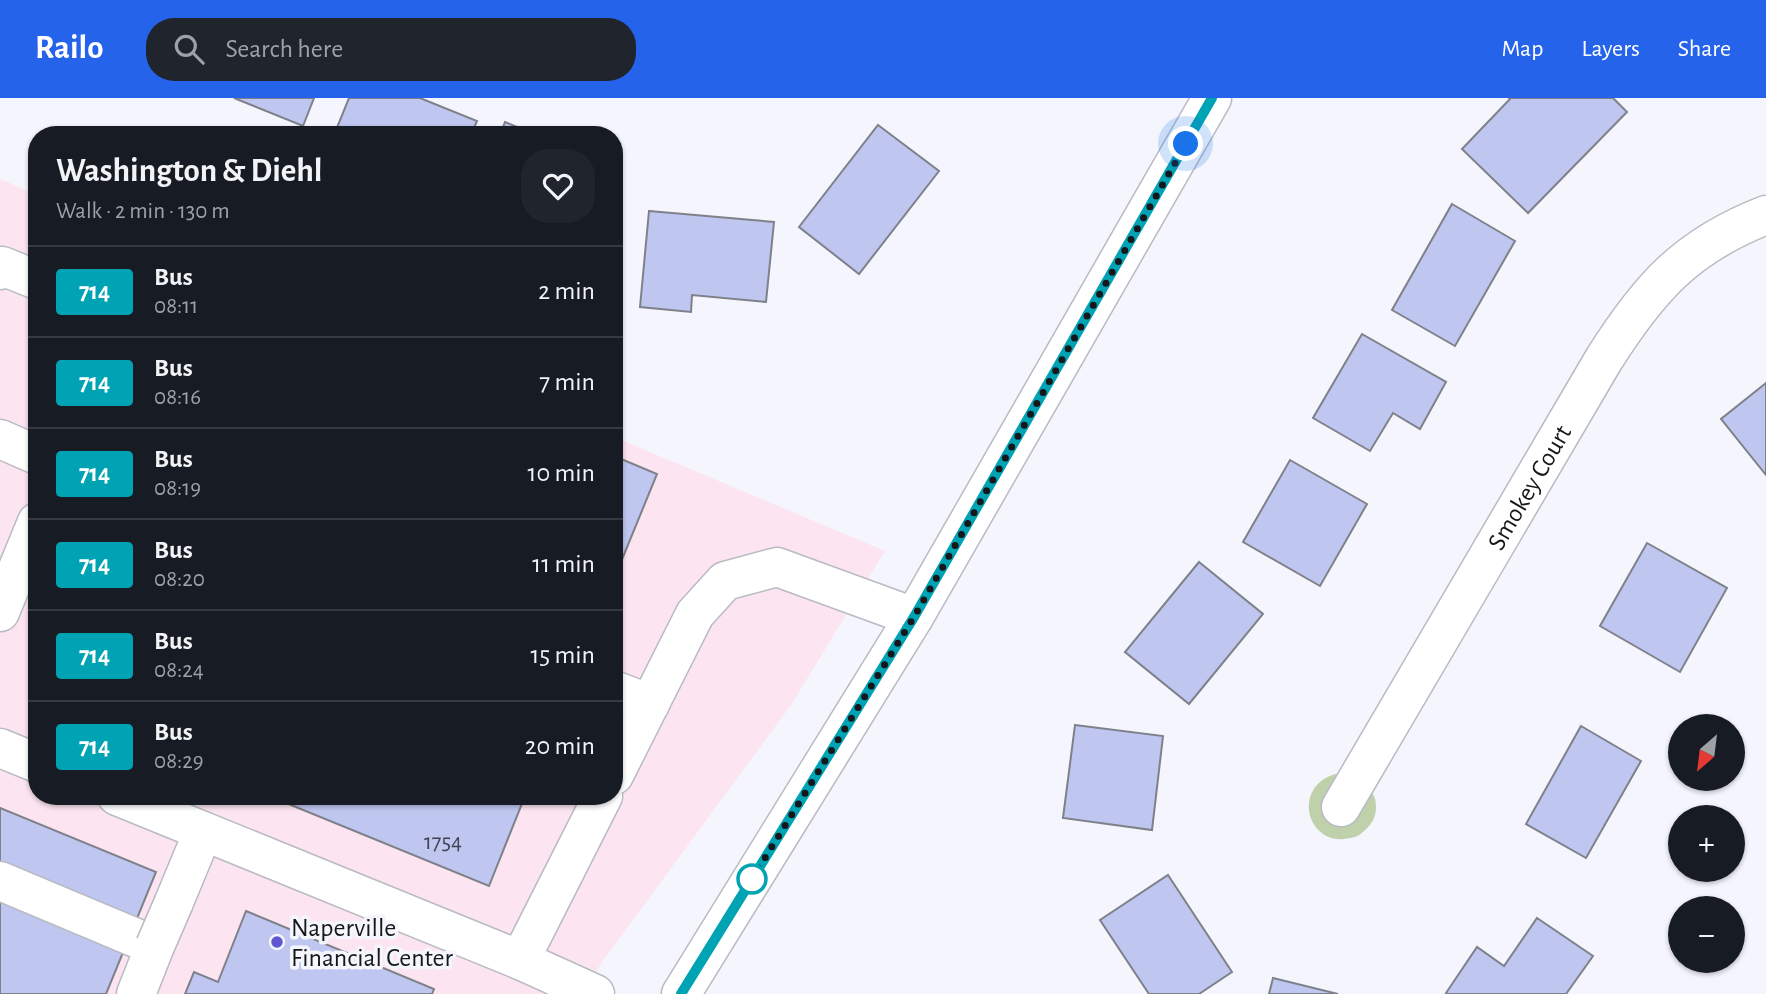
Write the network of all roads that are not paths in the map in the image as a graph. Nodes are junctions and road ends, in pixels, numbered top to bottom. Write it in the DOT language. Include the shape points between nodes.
graph roads {
  1 [pos="1212,98"];
  2 [pos="1766,215"];
  3 [pos="0,270"];
  4 [pos="28,276"];
  5 [pos="0,439"];
  6 [pos="28,451"];
  7 [pos="28,544"];
  8 [pos="0,612"];
  9 [pos="914,617"];
  10 [pos="623,694"];
  11 [pos="650,704"];
  12 [pos="0,748"];
  13 [pos="623,757"];
  14 [pos="28,760"];
  15 [pos="138,805"];
  16 [pos="598,805"];
  17 [pos="1341,807"];
  18 [pos="203,832"];
  19 [pos="0,881"];
  20 [pos="155,946"];
  21 [pos="520,960"];
  22 [pos="136,994"];
  23 [pos="595,994"];
  24 [pos="681,994"];
  1 -- 9 [label="main road"];
  2 -- 17 [label="main road, Smokey Court" via="1702,247 1672,270 1629,320"];
  3 -- 4 [label="main road" via="2,266"];
  5 -- 6 [label="main road"];
  7 -- 8 [label="main road"];
  9 -- 11 [label="main road" via="777,567 725,580 695,614"];
  9 -- 24 [label="main road"];
  10 -- 11 [label="main road"];
  11 -- 13 [label="main road"];
  12 -- 14 [label="main road"];
  15 -- 18 [label="main road"];
  16 -- 21 [label="main road"];
  18 -- 20 [label="main road, bridge"];
  18 -- 21 [label="main road"];
  19 -- 20 [label="main road"];
  20 -- 22 [label="main road"];
  21 -- 23 [label="main road"];
}
